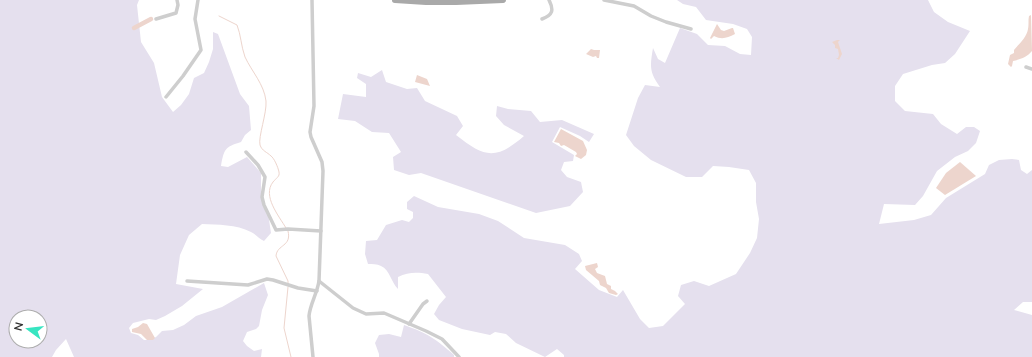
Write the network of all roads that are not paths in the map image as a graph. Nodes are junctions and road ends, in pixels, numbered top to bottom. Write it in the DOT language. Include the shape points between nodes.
graph roads {
  1 [pos="177,0"];
  2 [pos="198,0"];
  3 [pos="312,0"];
  4 [pos="395,0"];
  5 [pos="503,0"];
  6 [pos="549,0"];
  7 [pos="604,0"];
  8 [pos="156,19"];
  9 [pos="542,19"];
  10 [pos="691,29"];
  11 [pos="1026,67"];
  12 [pos="1032,69"];
  13 [pos="166,97"];
  14 [pos="246,152"];
  15 [pos="321,231"];
  16 [pos="187,281"];
  17 [pos="319,281"];
  18 [pos="316,291"];
  19 [pos="427,302"];
  20 [pos="409,324"];
  21 [pos="313,357"];
  22 [pos="459,357"];
  1 -- 8 [label="street" via="176,13"];
  2 -- 13 [label="street" via="195,19 201,50"];
  3 -- 15 [label="street" via="314,106 310,132 323,171"];
  4 -- 5 [label="main road"];
  6 -- 9 [label="street" via="552,10"];
  7 -- 10 [label="street" via="634,6 651,16"];
  11 -- 12 [label="street"];
  14 -- 15 [label="street" via="265,177 262,197 276,230"];
  15 -- 17 [label="street"];
  16 -- 18 [label="street" via="248,285 266,279"];
  17 -- 18 [label="street"];
  17 -- 20 [label="street" via="353,308 366,314 384,313"];
  18 -- 21 [label="street" via="309,316"];
  19 -- 20 [label="street"];
  20 -- 22 [label="street" via="442,340"];
}
